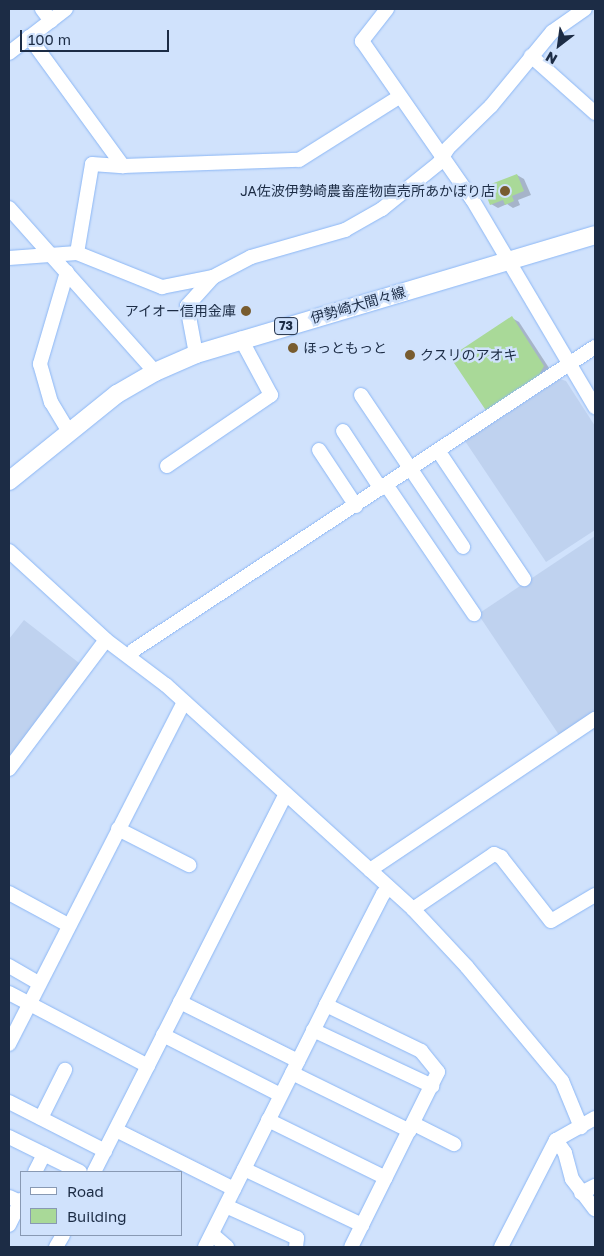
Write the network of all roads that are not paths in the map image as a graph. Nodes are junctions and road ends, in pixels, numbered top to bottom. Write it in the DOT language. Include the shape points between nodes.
graph roads {
  1 [pos="42,9"];
  2 [pos="66,9"];
  3 [pos="387,9"];
  4 [pos="585,9"];
  5 [pos="51,21"];
  6 [pos="29,37"];
  7 [pos="9,53"];
  8 [pos="531,56"];
  9 [pos="399,97"];
  10 [pos="595,113"];
  11 [pos="444,155"];
  12 [pos="122,166"];
  13 [pos="9,208"];
  14 [pos="595,235"];
  15 [pos="51,253"];
  16 [pos="77,253"];
  17 [pos="9,258"];
  18 [pos="509,261"];
  19 [pos="67,272"];
  20 [pos="213,277"];
  21 [pos="241,339"];
  22 [pos="595,347"];
  23 [pos="196,354"];
  24 [pos="569,366"];
  25 [pos="155,372"];
  26 [pos="361,395"];
  27 [pos="595,407"];
  28 [pos="343,431"];
  29 [pos="69,432"];
  30 [pos="318,450"];
  31 [pos="439,452"];
  32 [pos="166,466"];
  33 [pos="409,472"];
  34 [pos="9,482"];
  35 [pos="384,488"];
  36 [pos="356,506"];
  37 [pos="463,547"];
  38 [pos="9,551"];
  39 [pos="524,580"];
  40 [pos="474,614"];
  41 [pos="106,640"];
  42 [pos="130,656"];
  43 [pos="184,702"];
  44 [pos="595,719"];
  45 [pos="9,769"];
  46 [pos="286,794"];
  47 [pos="118,830"];
  48 [pos="189,865"];
  49 [pos="370,870"];
  50 [pos="389,888"];
  51 [pos="9,893"];
  52 [pos="595,895"];
  53 [pos="414,909"];
  54 [pos="68,925"];
  55 [pos="9,966"];
  56 [pos="39,983"];
  57 [pos="9,993"];
  58 [pos="180,1002"];
  59 [pos="29,1004"];
  60 [pos="326,1005"];
  61 [pos="313,1030"];
  62 [pos="163,1035"];
  63 [pos="9,1044"];
  64 [pos="148,1066"];
  65 [pos="295,1067"];
  66 [pos="64,1070"];
  67 [pos="432,1086"];
  68 [pos="281,1095"];
  69 [pos="9,1102"];
  70 [pos="40,1118"];
  71 [pos="595,1118"];
  72 [pos="268,1120"];
  73 [pos="412,1127"];
  74 [pos="581,1127"];
  75 [pos="116,1130"];
  76 [pos="9,1136"];
  77 [pos="556,1140"];
  78 [pos="454,1144"];
  79 [pos="105,1151"];
  80 [pos="44,1154"];
  81 [pos="244,1169"];
  82 [pos="36,1171"];
  83 [pos="78,1171"];
  84 [pos="95,1171"];
  85 [pos="386,1178"];
  86 [pos="595,1186"];
  87 [pos="234,1189"];
  88 [pos="581,1193"];
  89 [pos="17,1200"];
  90 [pos="226,1206"];
  91 [pos="595,1209"];
  92 [pos="9,1225"];
  93 [pos="362,1226"];
  94 [pos="212,1234"];
  95 [pos="205,1247"];
  96 [pos="227,1247"];
  97 [pos="296,1247"];
  98 [pos="351,1247"];
  99 [pos="501,1247"];
  1 -- 5 [label="street"];
  2 -- 5 [label="street"];
  3 -- 9 [label="street" via="362,41"];
  4 -- 8 [label="street" via="552,32"];
  5 -- 6 [label="street"];
  6 -- 7 [label="street"];
  6 -- 12 [label="street"];
  8 -- 10 [label="street"];
  8 -- 11 [label="street" via="491,106"];
  9 -- 11 [label="street"];
  9 -- 12 [label="street" via="299,160"];
  11 -- 18 [label="street"];
  11 -- 20 [label="street" via="404,192 345,230 251,257"];
  12 -- 16 [label="street" via="92,164"];
  13 -- 15 [label="street"];
  14 -- 18 [label="main road, 伊勢崎大間々線 / 73"];
  15 -- 16 [label="street"];
  15 -- 17 [label="street"];
  15 -- 19 [label="street"];
  16 -- 20 [label="street" via="162,287"];
  18 -- 21 [label="main road, 伊勢崎大間々線 / 73"];
  18 -- 24 [label="street"];
  19 -- 25 [label="street"];
  19 -- 29 [label="street" via="40,364 50,402"];
  20 -- 23 [label="street" via="188,306"];
  21 -- 23 [label="main road, 伊勢崎大間々線 / 73"];
  21 -- 32 [label="street" via="271,395"];
  22 -- 24 [label="street"];
  23 -- 25 [label="main road, 伊勢崎大間々線 / 73"];
  24 -- 27 [label="street"];
  24 -- 31 [label="street"];
  25 -- 29 [label="main road, 伊勢崎大間々線 / 73" via="117,394"];
  26 -- 33 [label="street"];
  28 -- 35 [label="street"];
  29 -- 34 [label="main road, 伊勢崎大間々線 / 73"];
  30 -- 36 [label="street"];
  31 -- 33 [label="street"];
  31 -- 39 [label="street"];
  33 -- 35 [label="street"];
  33 -- 37 [label="street"];
  35 -- 36 [label="street"];
  35 -- 40 [label="street"];
  36 -- 42 [label="street" via="134,650"];
  38 -- 41 [label="street"];
  41 -- 42 [label="street"];
  41 -- 45 [label="street"];
  42 -- 43 [label="street"];
  43 -- 46 [label="street"];
  43 -- 47 [label="street"];
  44 -- 49 [label="street"];
  46 -- 49 [label="street"];
  46 -- 58 [label="street"];
  47 -- 48 [label="street"];
  47 -- 54 [label="street"];
  49 -- 50 [label="street"];
  50 -- 53 [label="street"];
  50 -- 60 [label="street"];
  51 -- 54 [label="street"];
  52 -- 53 [label="street" via="551,921 501,857 494,854"];
  53 -- 74 [label="street" via="562,1081"];
  54 -- 56 [label="street"];
  55 -- 56 [label="street"];
  56 -- 59 [label="street"];
  57 -- 59 [label="street"];
  58 -- 62 [label="street"];
  58 -- 65 [label="street"];
  59 -- 63 [label="street"];
  59 -- 64 [label="street"];
  60 -- 61 [label="street"];
  60 -- 67 [label="street" via="421,1051 438,1072"];
  61 -- 65 [label="street"];
  61 -- 67 [label="street"];
  62 -- 64 [label="street"];
  62 -- 68 [label="street"];
  64 -- 75 [label="street"];
  65 -- 68 [label="street"];
  65 -- 73 [label="street"];
  66 -- 70 [label="street"];
  67 -- 73 [label="street"];
  68 -- 72 [label="street"];
  69 -- 70 [label="street"];
  70 -- 79 [label="street"];
  71 -- 74 [label="street"];
  72 -- 81 [label="street"];
  72 -- 85 [label="street"];
  73 -- 78 [label="street"];
  73 -- 85 [label="street"];
  74 -- 77 [label="street"];
  75 -- 79 [label="street"];
  75 -- 87 [label="street"];
  76 -- 80 [label="street"];
  77 -- 88 [label="street" via="565,1153 572,1179"];
  77 -- 99 [label="street"];
  79 -- 84 [label="street"];
  80 -- 82 [label="street"];
  80 -- 83 [label="street"];
  81 -- 87 [label="street"];
  81 -- 93 [label="street"];
  85 -- 93 [label="street"];
  86 -- 88 [label="street"];
  87 -- 90 [label="street"];
  88 -- 91 [label="street"];
  89 -- 92 [label="street"];
  90 -- 94 [label="street"];
  90 -- 97 [label="street" via="297,1238"];
  93 -- 98 [label="street"];
  94 -- 95 [label="street"];
  94 -- 96 [label="street"];
}
